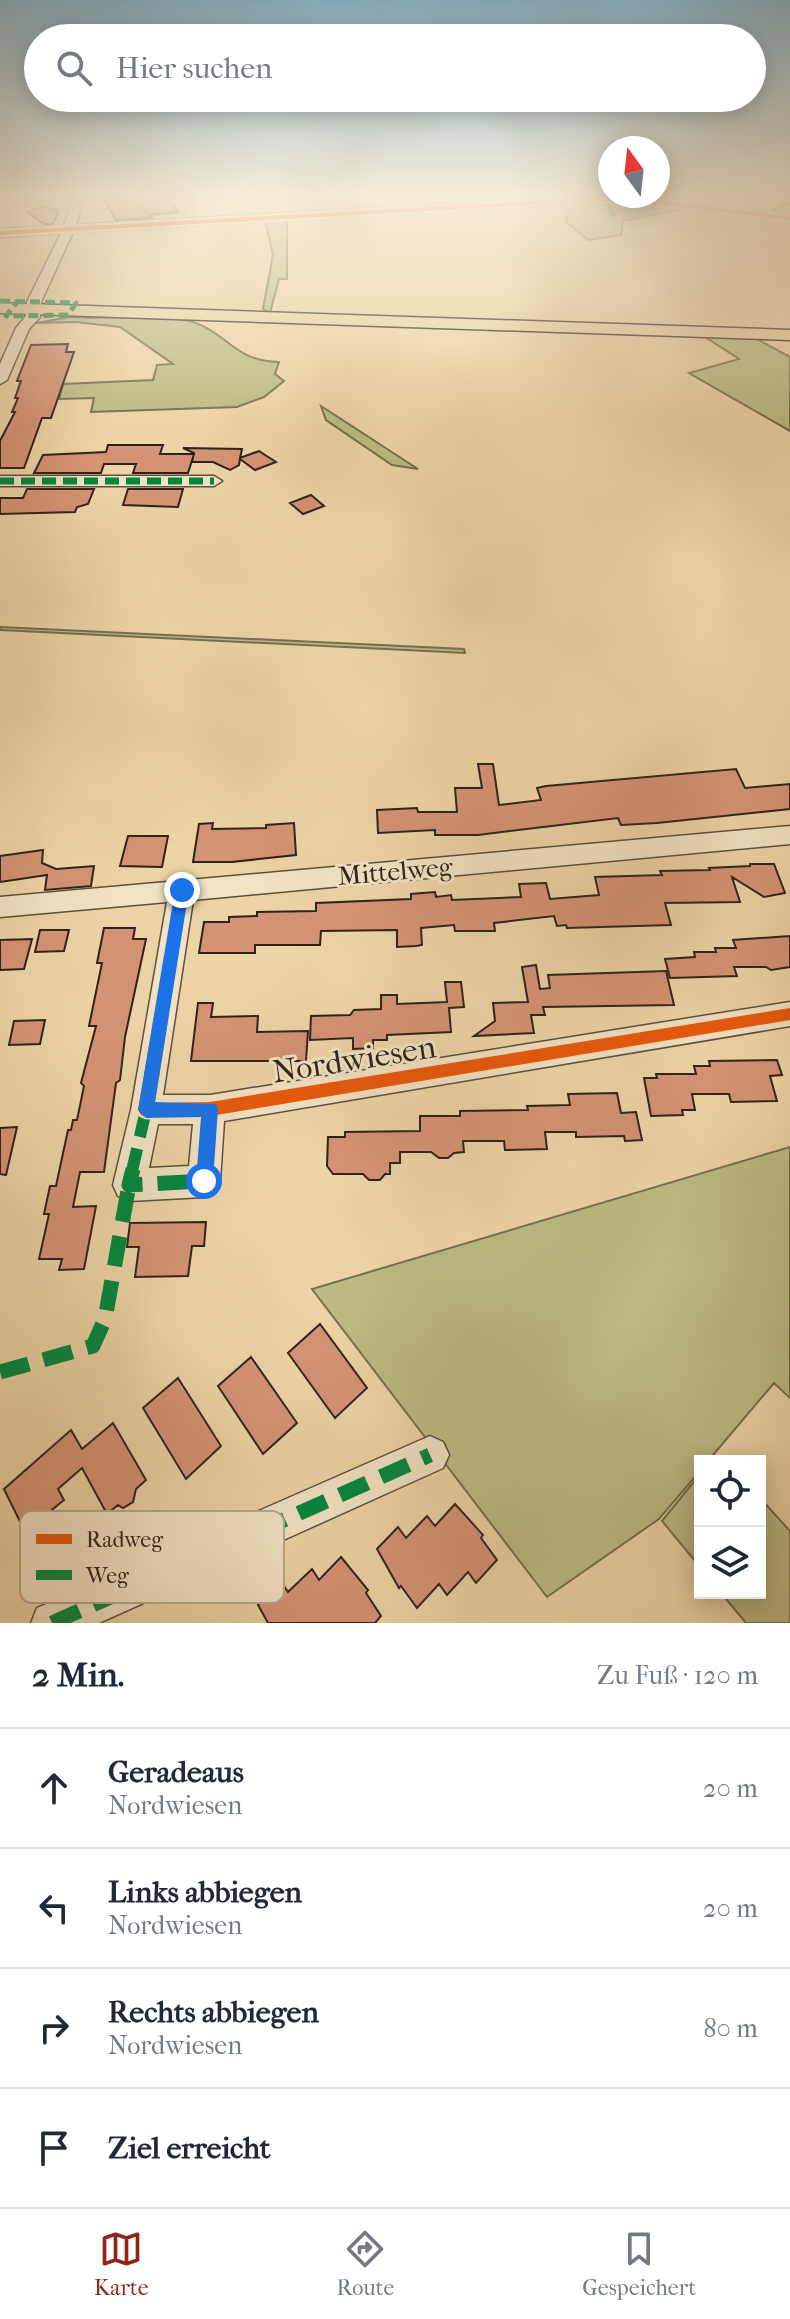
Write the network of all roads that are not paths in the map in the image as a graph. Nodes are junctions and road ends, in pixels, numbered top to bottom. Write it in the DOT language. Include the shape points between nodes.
graph roads {
  1 [pos="49,272"];
  2 [pos="0,308"];
  3 [pos="32,309"];
  4 [pos="20,334"];
  5 [pos="790,335"];
  6 [pos="0,336"];
  7 [pos="0,380"];
  8 [pos="0,481"];
  9 [pos="214,481"];
  10 [pos="790,835"];
  11 [pos="182,890"];
  12 [pos="0,907"];
  13 [pos="790,1014"];
  14 [pos="210,1109"];
  15 [pos="146,1110"];
  16 [pos="430,1455"];
  17 [pos="284,1520"];
  18 [pos="97,1603"];
  19 [pos="52,1623"];
  1 -- 3 [label="street"];
  2 -- 3 [label="main road"];
  3 -- 4 [label="street" via="33,317"];
  3 -- 5 [label="main road"];
  4 -- 6 [label="street"];
  4 -- 7 [label="street"];
  8 -- 9 [label="street"];
  10 -- 11 [label="street, Mittelweg"];
  11 -- 12 [label="street, Mittelweg"];
  11 -- 15 [label="street"];
  13 -- 14 [label="street, Nordwiesen"];
  14 -- 15 [label="street, Nordwiesen"];
  14 -- 15 [label="street" via="204,1181 129,1185"];
  16 -- 17 [label="street"];
  18 -- 19 [label="street"];
}
